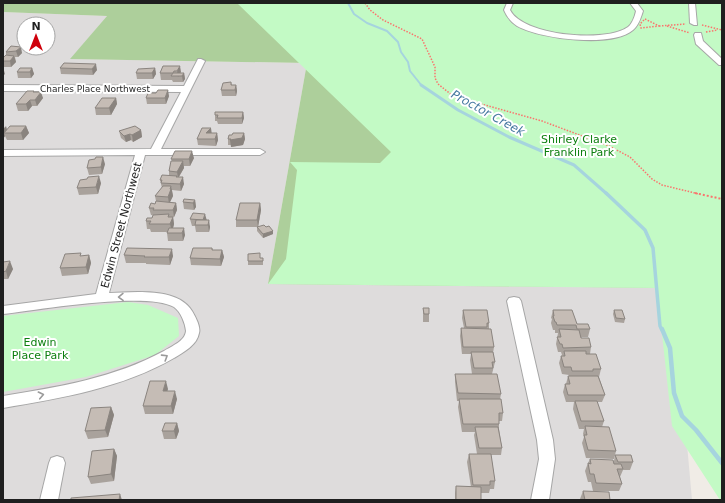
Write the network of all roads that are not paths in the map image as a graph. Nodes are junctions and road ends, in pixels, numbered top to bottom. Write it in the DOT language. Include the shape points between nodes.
graph roads {
  1 [pos="510,3"];
  2 [pos="633,3"];
  3 [pos="692,3"];
  4 [pos="694,23"];
  5 [pos="698,35"];
  6 [pos="201,61"];
  7 [pos="722,63"];
  8 [pos="3,88"];
  9 [pos="187,89"];
  10 [pos="140,152"];
  11 [pos="155,152"];
  12 [pos="260,152"];
  13 [pos="3,153"];
  14 [pos="102,297"];
  15 [pos="514,301"];
  16 [pos="3,310"];
  17 [pos="3,402"];
  18 [pos="57,463"];
  19 [pos="49,500"];
  20 [pos="540,500"];
  1 -- 2 [label="street" via="507,10 520,25 541,33 588,37 618,35 630,29 640,11"];
  3 -- 4 [label="street"];
  5 -- 7 [label="street" via="699,42"];
  6 -- 9 [label="street"];
  8 -- 9 [label="street, Charles Place Northwest"];
  9 -- 11 [label="street"];
  10 -- 11 [label="street"];
  10 -- 13 [label="street"];
  10 -- 14 [label="street, Edwin Street Northwest"];
  11 -- 12 [label="street"];
  14 -- 16 [label="street"];
  17 -- 14 [label="street, one-way" via="76,388 121,376 159,361 184,345 193,331 187,311 172,301 137,296"];
  15 -- 20 [label="street" via="545,440 547,459"];
  18 -- 19 [label="street"];
}
